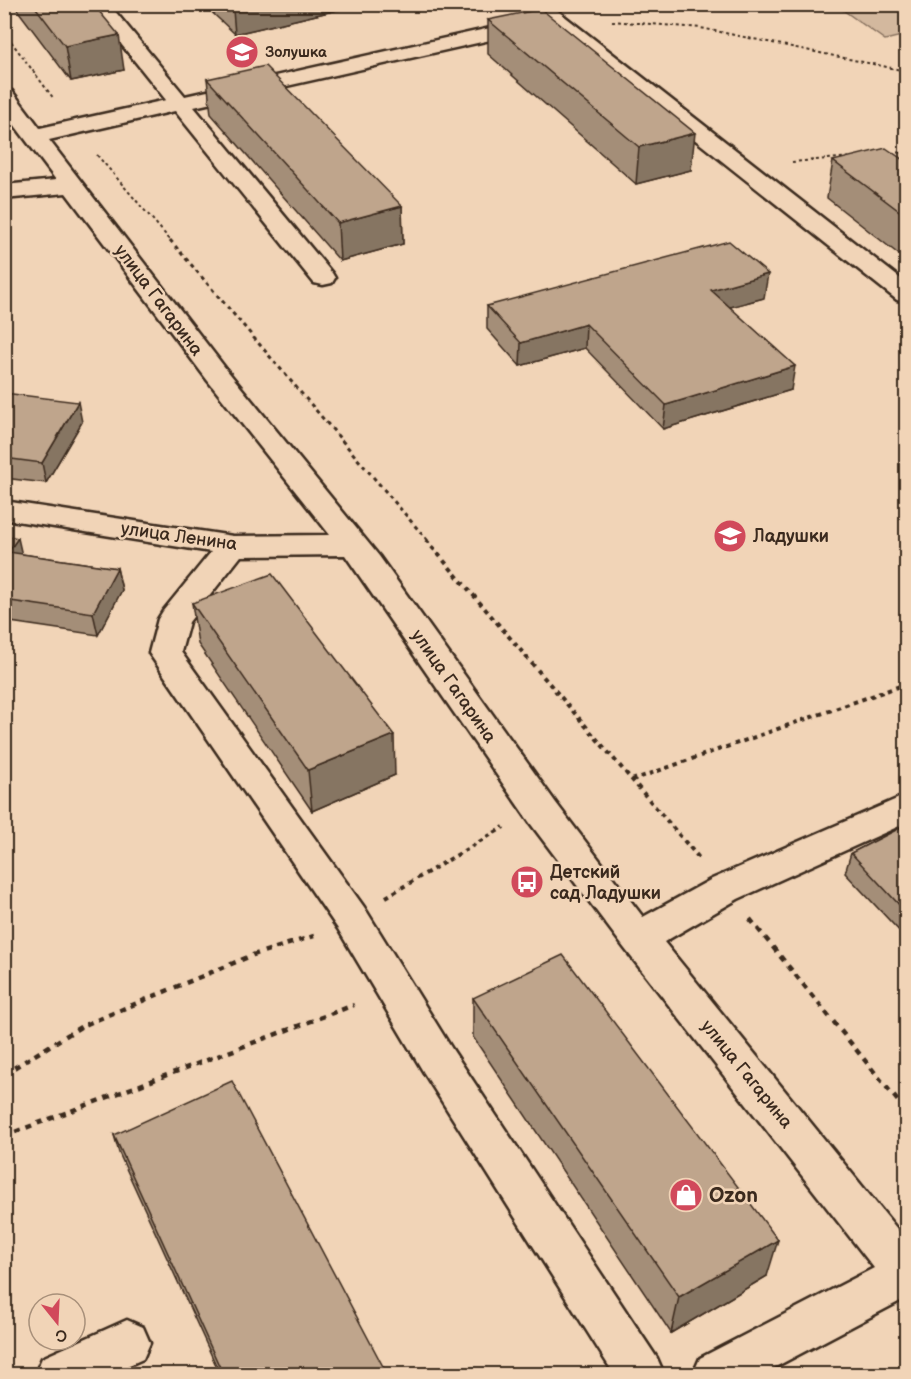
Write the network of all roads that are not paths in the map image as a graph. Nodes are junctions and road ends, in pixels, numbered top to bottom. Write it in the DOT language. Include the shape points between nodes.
graph roads {
  1 [pos="98,4"];
  2 [pos="538,4"];
  3 [pos="556,19"];
  4 [pos="4,96"];
  5 [pos="180,104"];
  6 [pos="36,136"];
  7 [pos="72,185"];
  8 [pos="4,192"];
  9 [pos="323,278"];
  10 [pos="906,295"];
  11 [pos="4,510"];
  12 [pos="354,545"];
  13 [pos="233,546"];
  14 [pos="906,808"];
  15 [pos="638,938"];
  16 [pos="906,1275"];
  17 [pos="127,1343"];
  18 [pos="58,1374"];
  19 [pos="641,1374"];
  20 [pos="716,1374"];
  1 -- 5 [label="street"];
  2 -- 3 [label="street"];
  3 -- 5 [label="street"];
  3 -- 10 [label="street"];
  4 -- 6 [label="street, улица Гагарина"];
  5 -- 6 [label="street"];
  5 -- 9 [label="street"];
  6 -- 7 [label="street, улица Гагарина"];
  7 -- 8 [label="street"];
  7 -- 12 [label="street, улица Гагарина" via="217,375"];
  11 -- 13 [label="street, улица Ленина"];
  12 -- 13 [label="street, улица Ленина"];
  12 -- 15 [label="street, улица Гагарина" via="543,813"];
  13 -- 19 [label="street" via="174,619 165,653 351,918 444,1071"];
  14 -- 15 [label="street" via="725,889"];
  15 -- 16 [label="street, улица Гагарина"];
  16 -- 20 [label="street"];
  17 -- 18 [label="street"];
}
